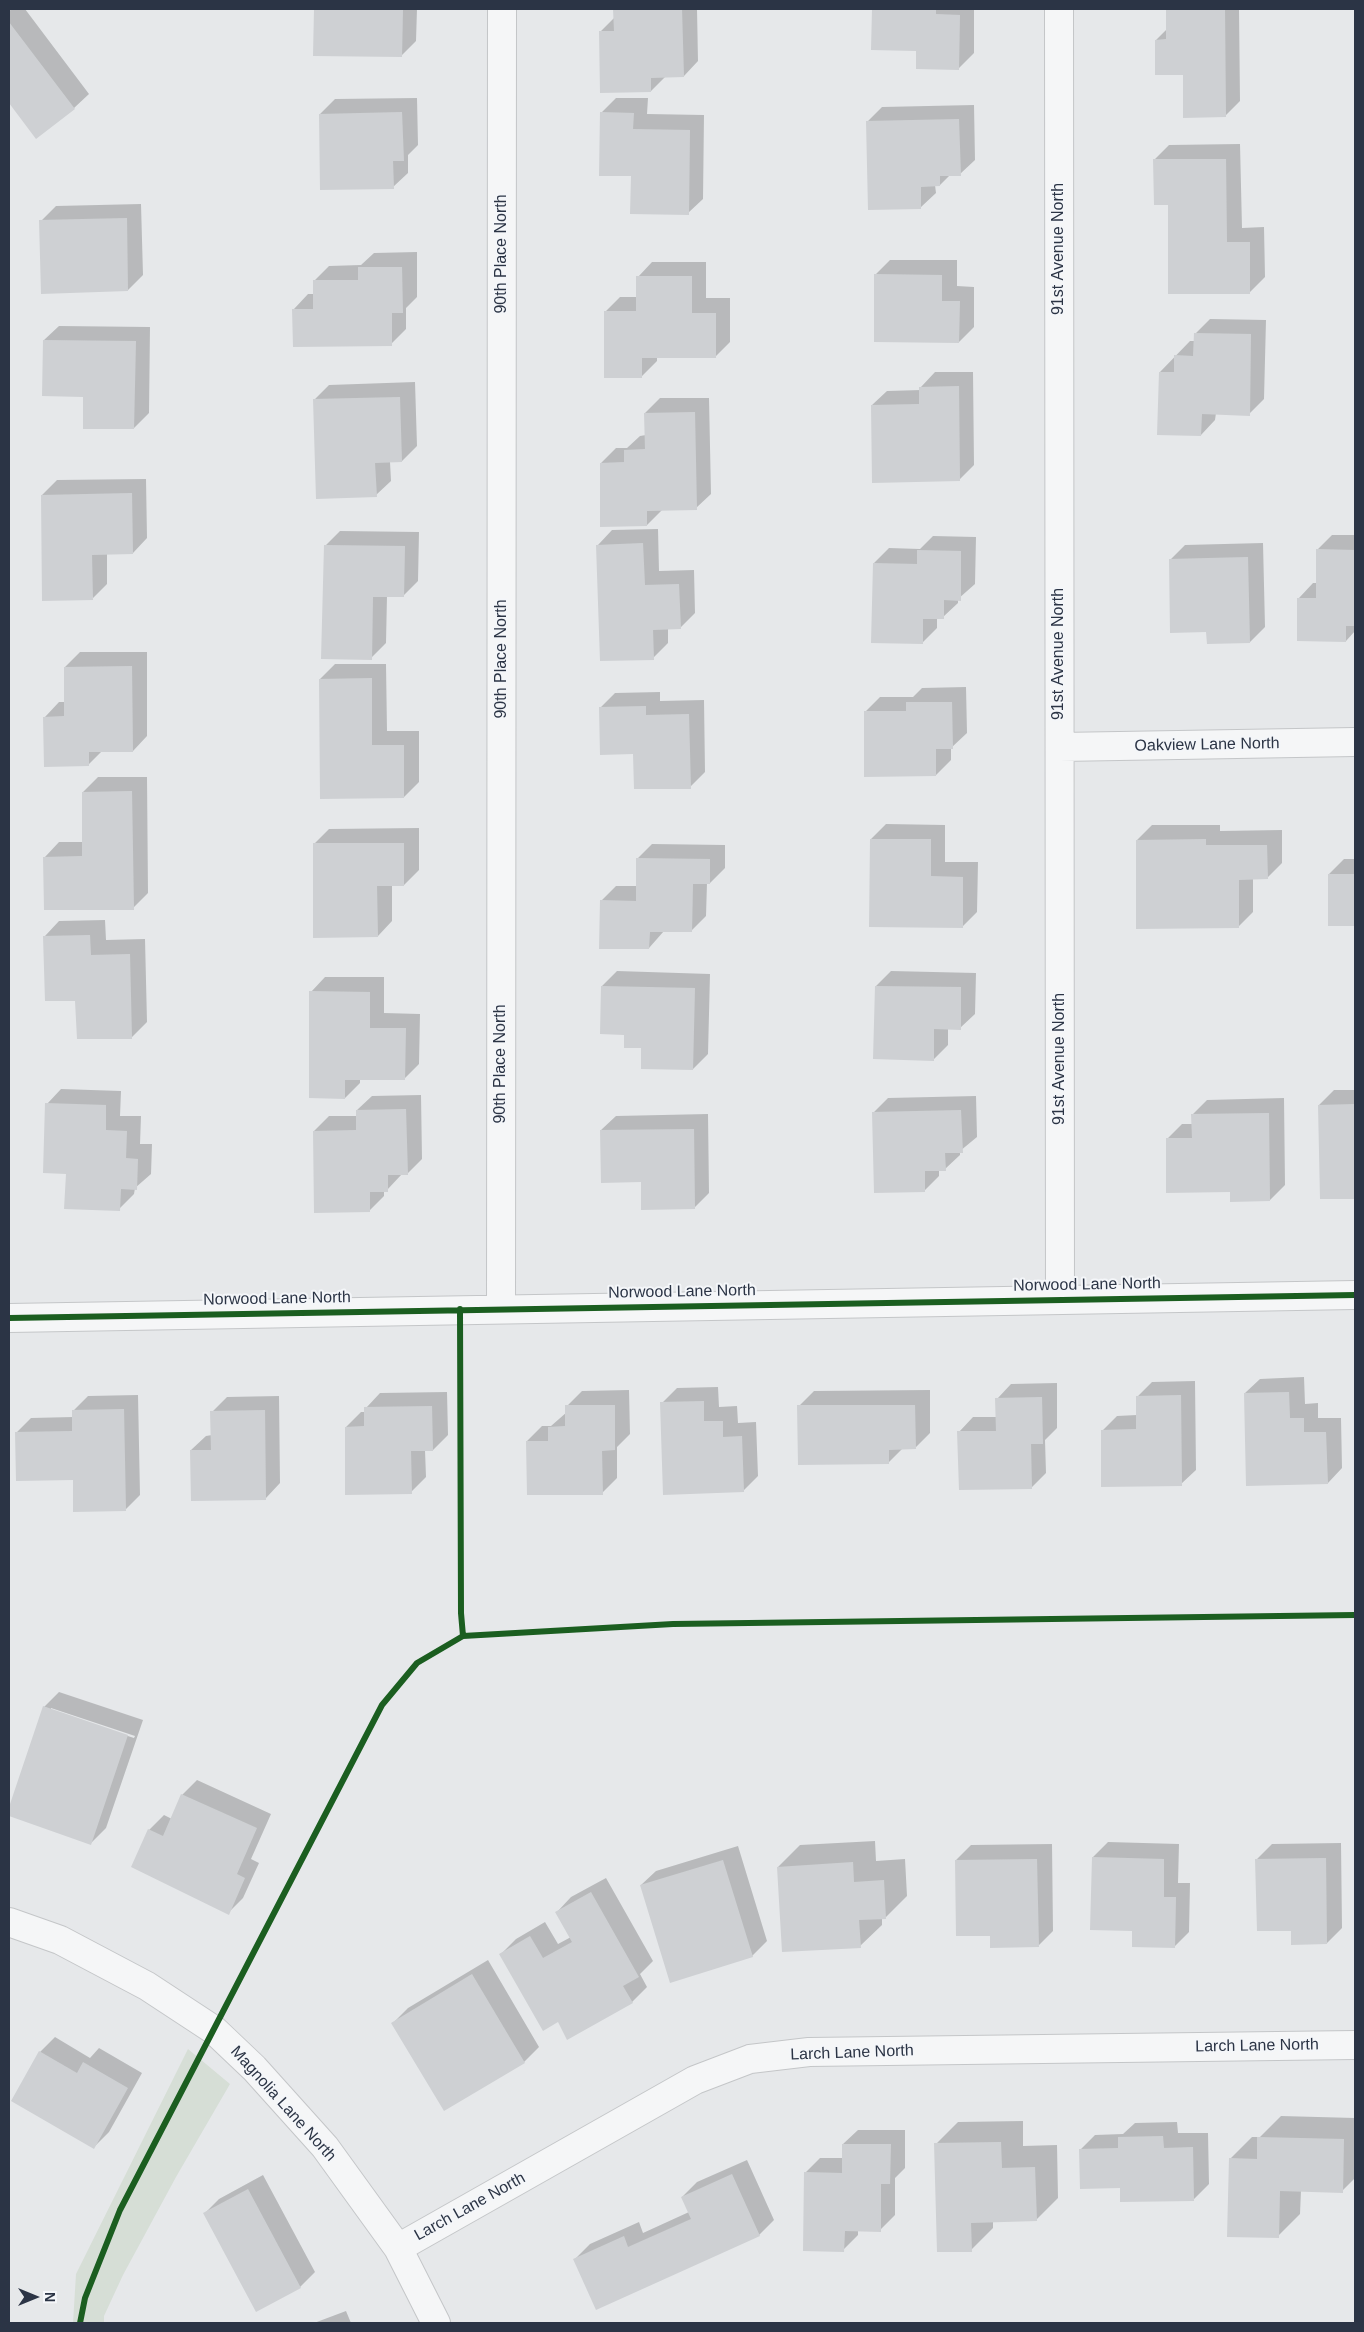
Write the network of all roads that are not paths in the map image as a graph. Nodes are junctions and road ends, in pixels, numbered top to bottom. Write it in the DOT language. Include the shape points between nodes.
graph roads {
  1 [pos="502,9"];
  2 [pos="1059,9"];
  3 [pos="1355,742"];
  4 [pos="1060,747"];
  5 [pos="1355,1296"];
  6 [pos="1060,1299"];
  7 [pos="501,1309"];
  8 [pos="9,1318"];
  9 [pos="9,1922"];
  10 [pos="1355,2044"];
  11 [pos="398,2248"];
  12 [pos="436,2323"];
  1 -- 7 [label="street, 90th Place North"];
  2 -- 4 [label="street, 91st Avenue North"];
  3 -- 4 [label="street, Oakview Lane North"];
  4 -- 6 [label="street, 91st Avenue North"];
  5 -- 6 [label="street, Norwood Lane North"];
  6 -- 7 [label="street, Norwood Lane North"];
  7 -- 8 [label="street, Norwood Lane North"];
  9 -- 11 [label="street, Magnolia Lane North" via="60,1940 148,1986 214,2030 254,2068 325,2147"];
  10 -- 11 [label="street, Larch Lane North" via="819,2052 750,2060 695,2080"];
  11 -- 12 [label="street"];
}
